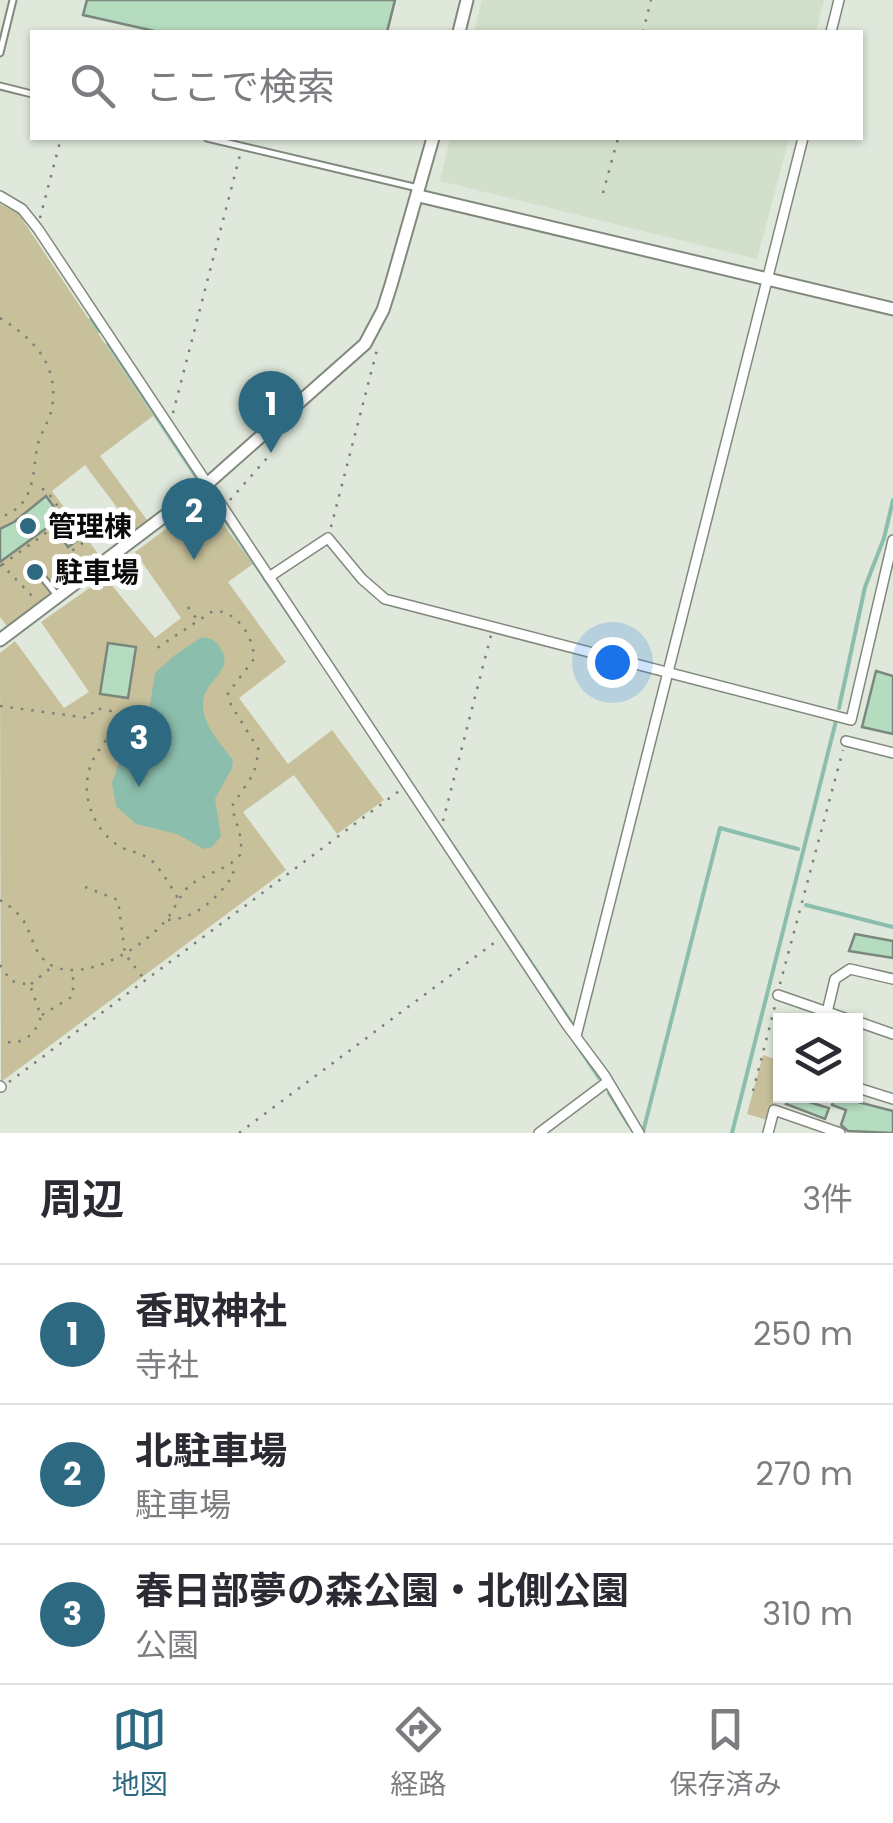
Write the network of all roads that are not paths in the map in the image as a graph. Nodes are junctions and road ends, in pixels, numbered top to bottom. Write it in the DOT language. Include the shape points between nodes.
graph roads {
  1 [pos="13,0"];
  2 [pos="467,0"];
  3 [pos="839,0"];
  4 [pos="460,30"];
  5 [pos="831,30"];
  6 [pos="0,53"];
  7 [pos="0,86"];
  8 [pos="30,94"];
  9 [pos="216,140"];
  10 [pos="433,140"];
  11 [pos="802,140"];
  12 [pos="420,193"];
  13 [pos="0,196"];
  14 [pos="767,278"];
  15 [pos="893,309"];
  16 [pos="206,484"];
  17 [pos="177,507"];
  18 [pos="188,522"];
  19 [pos="893,540"];
  20 [pos="269,577"];
  21 [pos="44,579"];
  22 [pos="58,597"];
  23 [pos="0,640"];
  24 [pos="668,671"];
  25 [pos="846,741"];
  26 [pos="893,753"];
  27 [pos="893,979"];
  28 [pos="778,995"];
  29 [pos="827,1012"];
  30 [pos="830,1013"];
  31 [pos="863,1024"];
  32 [pos="893,1034"];
  33 [pos="576,1036"];
  34 [pos="608,1082"];
  35 [pos="863,1090"];
  36 [pos="893,1099"];
  37 [pos="812,1128"];
  38 [pos="539,1133"];
  39 [pos="639,1133"];
  40 [pos="768,1133"];
  41 [pos="840,1133"];
  1 -- 6 [label="lane"];
  2 -- 4 [label="street"];
  3 -- 5 [label="street"];
  7 -- 8 [label="lane"];
  9 -- 12 [label="lane"];
  10 -- 12 [label="street"];
  11 -- 14 [label="street"];
  12 -- 14 [label="street"];
  12 -- 16 [label="street" via="383,310 365,344"];
  13 -- 16 [label="street" via="38,229"];
  14 -- 15 [label="street"];
  14 -- 24 [label="street"];
  16 -- 17 [label="street"];
  16 -- 20 [label="street"];
  17 -- 18 [label="lane"];
  17 -- 22 [label="street"];
  19 -- 24 [label="street" via="850,720"];
  20 -- 24 [label="street" via="328,538 385,599"];
  20 -- 33 [label="street"];
  21 -- 22 [label="lane"];
  22 -- 23 [label="street"];
  24 -- 33 [label="street"];
  25 -- 26 [label="street"];
  27 -- 29 [label="street" via="850,969 836,978"];
  28 -- 29 [label="street"];
  29 -- 30 [label="street"];
  31 -- 32 [label="street"];
  33 -- 34 [label="street"];
  34 -- 38 [label="street"];
  34 -- 39 [label="street"];
  35 -- 36 [label="street"];
  37 -- 40 [label="street" via="774,1110"];
  37 -- 41 [label="street"];
}
